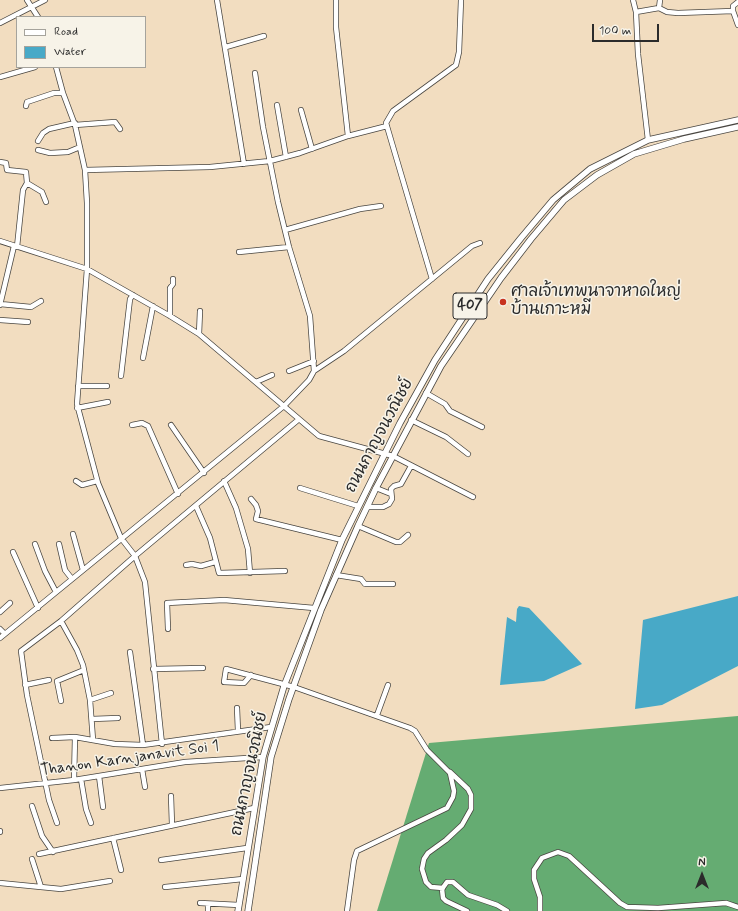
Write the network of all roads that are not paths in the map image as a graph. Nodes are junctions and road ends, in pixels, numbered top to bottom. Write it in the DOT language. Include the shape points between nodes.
graph roads {
  1 [pos="27,0"];
  2 [pos="45,0"];
  3 [pos="217,0"];
  4 [pos="336,0"];
  5 [pos="461,0"];
  6 [pos="633,0"];
  7 [pos="660,0"];
  8 [pos="738,2"];
  9 [pos="32,8"];
  10 [pos="659,8"];
  11 [pos="733,11"];
  12 [pos="636,12"];
  13 [pos="37,16"];
  14 [pos="0,23"];
  15 [pos="738,25"];
  16 [pos="264,36"];
  17 [pos="226,47"];
  18 [pos="32,68"];
  19 [pos="56,68"];
  20 [pos="255,73"];
  21 [pos="0,77"];
  22 [pos="63,93"];
  23 [pos="277,105"];
  24 [pos="26,106"];
  25 [pos="301,110"];
  26 [pos="738,120"];
  27 [pos="75,124"];
  28 [pos="387,126"];
  29 [pos="738,127"];
  30 [pos="120,129"];
  31 [pos="348,136"];
  32 [pos="648,140"];
  33 [pos="38,141"];
  34 [pos="80,147"];
  35 [pos="312,149"];
  36 [pos="38,150"];
  37 [pos="286,157"];
  38 [pos="270,161"];
  39 [pos="0,162"];
  40 [pos="244,164"];
  41 [pos="84,170"];
  42 [pos="27,183"];
  43 [pos="46,202"];
  44 [pos="382,206"];
  45 [pos="285,230"];
  46 [pos="0,241"];
  47 [pos="480,243"];
  48 [pos="15,247"];
  49 [pos="289,247"];
  50 [pos="239,252"];
  51 [pos="87,269"];
  52 [pos="173,279"];
  53 [pos="432,279"];
  54 [pos="133,295"];
  55 [pos="41,301"];
  56 [pos="0,304"];
  57 [pos="153,306"];
  58 [pos="200,311"];
  59 [pos="170,316"];
  60 [pos="0,320"];
  61 [pos="28,322"];
  62 [pos="199,334"];
  63 [pos="144,358"];
  64 [pos="314,362"];
  65 [pos="289,371"];
  66 [pos="314,371"];
  67 [pos="272,375"];
  68 [pos="121,376"];
  69 [pos="256,382"];
  70 [pos="78,386"];
  71 [pos="108,386"];
  72 [pos="426,393"];
  73 [pos="108,402"];
  74 [pos="284,406"];
  75 [pos="77,408"];
  76 [pos="298,420"];
  77 [pos="411,420"];
  78 [pos="132,425"];
  79 [pos="171,425"];
  80 [pos="482,427"];
  81 [pos="385,454"];
  82 [pos="468,454"];
  83 [pos="393,456"];
  84 [pos="411,466"];
  85 [pos="204,473"];
  86 [pos="76,481"];
  87 [pos="97,481"];
  88 [pos="224,481"];
  89 [pos="300,488"];
  90 [pos="376,488"];
  91 [pos="178,494"];
  92 [pos="391,494"];
  93 [pos="473,497"];
  94 [pos="251,499"];
  95 [pos="196,506"];
  96 [pos="358,506"];
  97 [pos="367,507"];
  98 [pos="358,526"];
  99 [pos="74,534"];
  100 [pos="408,535"];
  101 [pos="120,538"];
  102 [pos="342,540"];
  103 [pos="35,544"];
  104 [pos="59,544"];
  105 [pos="13,552"];
  106 [pos="135,556"];
  107 [pos="215,562"];
  108 [pos="186,565"];
  109 [pos="83,570"];
  110 [pos="285,571"];
  111 [pos="250,573"];
  112 [pos="336,575"];
  113 [pos="72,579"];
  114 [pos="393,584"];
  115 [pos="56,592"];
  116 [pos="10,603"];
  117 [pos="38,608"];
  118 [pos="314,608"];
  119 [pos="0,612"];
  120 [pos="61,621"];
  121 [pos="0,629"];
  122 [pos="168,629"];
  123 [pos="5,634"];
  124 [pos="0,638"];
  125 [pos="130,652"];
  126 [pos="203,668"];
  127 [pos="153,669"];
  128 [pos="84,670"];
  129 [pos="250,676"];
  130 [pos="49,680"];
  131 [pos="388,685"];
  132 [pos="26,686"];
  133 [pos="284,686"];
  134 [pos="294,687"];
  135 [pos="111,693"];
  136 [pos="61,700"];
  137 [pos="90,700"];
  138 [pos="237,708"];
  139 [pos="377,715"];
  140 [pos="118,718"];
  141 [pos="92,719"];
  142 [pos="271,727"];
  143 [pos="238,731"];
  144 [pos="75,737"];
  145 [pos="52,738"];
  146 [pos="94,740"];
  147 [pos="162,744"];
  148 [pos="144,745"];
  149 [pos="263,757"];
  150 [pos="142,769"];
  151 [pos="447,770"];
  152 [pos="99,776"];
  153 [pos="82,779"];
  154 [pos="74,780"];
  155 [pos="46,783"];
  156 [pos="145,787"];
  157 [pos="0,788"];
  158 [pos="171,796"];
  159 [pos="32,806"];
  160 [pos="103,808"];
  161 [pos="254,808"];
  162 [pos="57,823"];
  163 [pos="91,823"];
  164 [pos="172,825"];
  165 [pos="113,838"];
  166 [pos="248,848"];
  167 [pos="53,852"];
  168 [pos="39,854"];
  169 [pos="32,859"];
  170 [pos="161,860"];
  171 [pos="121,870"];
  172 [pos="243,879"];
  173 [pos="110,881"];
  174 [pos="0,883"];
  175 [pos="41,887"];
  176 [pos="165,887"];
  177 [pos="443,888"];
  178 [pos="200,903"];
  179 [pos="208,904"];
  180 [pos="738,907"];
  181 [pos="238,908"];
  182 [pos="208,911"];
  183 [pos="248,911"];
  184 [pos="347,911"];
  185 [pos="466,911"];
  186 [pos="508,911"];
  187 [pos="540,911"];
  1 -- 9 [label="street"];
  2 -- 9 [label="street"];
  3 -- 17 [label="street"];
  4 -- 31 [label="street" via="336,27"];
  5 -- 28 [label="street" via="456,65 393,111 387,120"];
  6 -- 12 [label="street"];
  7 -- 10 [label="street"];
  8 -- 11 [label="street" via="733,6"];
  9 -- 13 [label="street"];
  9 -- 14 [label="street"];
  10 -- 11 [label="street" via="667,12"];
  10 -- 12 [label="street"];
  11 -- 15 [label="street"];
  12 -- 32 [label="street"];
  16 -- 17 [label="street"];
  17 -- 40 [label="street"];
  18 -- 21 [label="street"];
  19 -- 22 [label="street"];
  20 -- 38 [label="street"];
  22 -- 24 [label="street" via="54,93 27,102"];
  22 -- 27 [label="street"];
  23 -- 37 [label="street"];
  25 -- 35 [label="street"];
  26 -- 32 [label="main road, ถนนกาญจนวณิชย์ / 407"];
  27 -- 30 [label="street" via="114,122"];
  27 -- 33 [label="street" via="49,129"];
  27 -- 34 [label="street"];
  28 -- 31 [label="street"];
  28 -- 53 [label="street"];
  29 -- 72 [label="main road, ถนนกาญจนวณิชย์ / 407" via="634,154 597,175 564,200 501,278 453,347"];
  31 -- 35 [label="street"];
  32 -- 81 [label="main road, ถนนกาญจนวณิชย์ / 407" via="590,169 553,200 521,238 484,285 435,360"];
  34 -- 36 [label="street" via="68,152 50,154"];
  34 -- 41 [label="street"];
  35 -- 37 [label="street"];
  37 -- 38 [label="street"];
  38 -- 40 [label="street"];
  38 -- 45 [label="street"];
  39 -- 42 [label="street" via="6,163 7,170 25,172"];
  40 -- 41 [label="street"];
  41 -- 51 [label="street"];
  42 -- 43 [label="street" via="42,192"];
  42 -- 48 [label="street" via="23,190"];
  44 -- 45 [label="street" via="360,208"];
  45 -- 49 [label="street"];
  46 -- 48 [label="street"];
  47 -- 53 [label="street"];
  48 -- 51 [label="street"];
  48 -- 56 [label="street"];
  49 -- 50 [label="street"];
  49 -- 64 [label="street" via="310,316"];
  51 -- 54 [label="street"];
  51 -- 70 [label="street"];
  52 -- 59 [label="street" via="170,288"];
  53 -- 66 [label="street" via="344,351"];
  54 -- 57 [label="street"];
  54 -- 68 [label="street" via="130,299"];
  55 -- 56 [label="street" via="31,307"];
  57 -- 59 [label="street"];
  57 -- 63 [label="street"];
  58 -- 62 [label="street"];
  59 -- 62 [label="street"];
  60 -- 61 [label="street"];
  62 -- 69 [label="street"];
  64 -- 65 [label="street"];
  64 -- 66 [label="street"];
  66 -- 74 [label="street" via="309,380"];
  67 -- 69 [label="street"];
  69 -- 74 [label="street"];
  70 -- 71 [label="street"];
  70 -- 75 [label="street"];
  72 -- 77 [label="main road, ถนนกาญจนวณิชย์ / 407"];
  72 -- 80 [label="street" via="445,404 450,411"];
  73 -- 75 [label="street"];
  74 -- 76 [label="street"];
  74 -- 85 [label="street"];
  75 -- 87 [label="street"];
  76 -- 81 [label="street" via="321,438"];
  76 -- 88 [label="street"];
  77 -- 82 [label="street" via="446,437"];
  77 -- 83 [label="main road, ถนนกาญจนวณิชย์ / 407"];
  78 -- 91 [label="street" via="142,423 148,426"];
  79 -- 85 [label="street"];
  81 -- 83 [label="street"];
  81 -- 96 [label="main road, ถนนกาญจนวณิชย์ / 407"];
  83 -- 84 [label="street"];
  83 -- 90 [label="main road, ถนนกาญจนวณิชย์ / 407"];
  84 -- 92 [label="street" via="401,484 391,488"];
  84 -- 93 [label="street"];
  85 -- 91 [label="street"];
  86 -- 87 [label="street" via="82,485"];
  87 -- 101 [label="street"];
  88 -- 95 [label="street"];
  88 -- 111 [label="street" via="236,508 248,549"];
  89 -- 96 [label="street"];
  90 -- 92 [label="street"];
  90 -- 97 [label="main road, ถนนกาญจนวณิชย์ / 407"];
  91 -- 101 [label="street"];
  92 -- 97 [label="street" via="388,505"];
  94 -- 102 [label="street" via="258,511 256,519"];
  95 -- 106 [label="street"];
  95 -- 107 [label="street" via="210,538"];
  96 -- 102 [label="main road, ถนนกาญจนวณิชย์ / 407"];
  97 -- 98 [label="main road, ถนนกาญจนวณิชย์ / 407"];
  98 -- 100 [label="street" via="396,542 400,542"];
  98 -- 112 [label="main road, ถนนกาญจนวณิชย์ / 407"];
  99 -- 109 [label="street"];
  101 -- 106 [label="street"];
  101 -- 109 [label="street"];
  102 -- 118 [label="main road, ถนนกาญจนวณิชย์ / 407"];
  103 -- 115 [label="street"];
  104 -- 113 [label="street" via="65,570"];
  105 -- 117 [label="street"];
  106 -- 120 [label="street"];
  106 -- 127 [label="street" via="147,590"];
  107 -- 108 [label="street" via="201,566"];
  107 -- 111 [label="street" via="220,574"];
  109 -- 113 [label="street"];
  110 -- 111 [label="street"];
  112 -- 114 [label="street" via="361,579 365,584"];
  112 -- 134 [label="main road, ถนนกาญจนวณิชย์ / 407"];
  113 -- 115 [label="street"];
  115 -- 117 [label="street"];
  116 -- 119 [label="street"];
  117 -- 123 [label="street"];
  118 -- 122 [label="street" via="224,600 167,603"];
  118 -- 133 [label="main road, ถนนกาญจนวณิชย์"];
  120 -- 128 [label="street" via="77,650"];
  120 -- 132 [label="street" via="21,651"];
  121 -- 123 [label="street"];
  123 -- 124 [label="street"];
  125 -- 148 [label="street"];
  126 -- 127 [label="street"];
  127 -- 147 [label="street"];
  128 -- 136 [label="street" via="57,681"];
  128 -- 137 [label="street"];
  129 -- 129 [label="street" via="226,669 224,682 244,683"];
  129 -- 133 [label="street"];
  130 -- 132 [label="street"];
  131 -- 139 [label="street"];
  132 -- 155 [label="street"];
  133 -- 134 [label="street"];
  133 -- 142 [label="main road, ถนนกาญจนวณิชย์"];
  134 -- 139 [label="street"];
  134 -- 183 [label="main road, ถนนกาญจนวณิชย์" via="271,757"];
  135 -- 137 [label="street"];
  137 -- 141 [label="street"];
  138 -- 143 [label="street"];
  139 -- 151 [label="street" via="416,731 427,750"];
  140 -- 141 [label="street"];
  141 -- 146 [label="street"];
  142 -- 143 [label="street"];
  142 -- 149 [label="main road, ถนนกาญจนวณิชย์"];
  143 -- 147 [label="street"];
  144 -- 145 [label="street"];
  144 -- 146 [label="street"];
  144 -- 154 [label="street"];
  146 -- 148 [label="street" via="123,745"];
  147 -- 148 [label="street"];
  149 -- 150 [label="street, Thanon Karnjanavit Soi 1" via="185,762"];
  149 -- 161 [label="main road, ถนนกาญจนวณิชย์"];
  150 -- 152 [label="street, Thanon Karnjanavit Soi 1"];
  150 -- 156 [label="street"];
  151 -- 177 [label="street" via="468,789 471,795 471,809 462,825 428,853 424,860 422,869 426,882 431,887"];
  151 -- 184 [label="street" via="454,791 447,808 357,851"];
  152 -- 153 [label="street, Thanon Karnjanavit Soi 1"];
  152 -- 160 [label="street"];
  153 -- 154 [label="street, Thanon Karnjanavit Soi 1"];
  153 -- 163 [label="street" via="86,809"];
  154 -- 155 [label="street, Thanon Karnjanavit Soi 1"];
  155 -- 157 [label="street, Thanon Karnjanavit Soi 1"];
  155 -- 162 [label="street"];
  158 -- 164 [label="street"];
  159 -- 167 [label="street" via="42,836"];
  161 -- 164 [label="street"];
  161 -- 166 [label="main road, ถนนกาญจนวณิชย์"];
  164 -- 165 [label="street"];
  165 -- 167 [label="street"];
  165 -- 171 [label="street"];
  166 -- 170 [label="street"];
  166 -- 172 [label="main road, ถนนกาญจนวณิชย์"];
  167 -- 168 [label="street"];
  169 -- 175 [label="street"];
  172 -- 176 [label="street"];
  172 -- 181 [label="main road, ถนนกาญจนวณิชย์"];
  173 -- 175 [label="street" via="66,889"];
  174 -- 175 [label="street"];
  177 -- 185 [label="street" via="445,900"];
  177 -- 186 [label="street" via="447,882 453,882 468,895 497,904"];
  178 -- 179 [label="street"];
  179 -- 181 [label="street"];
  179 -- 182 [label="street"];
  180 -- 187 [label="street" via="726,903 658,908 627,906 620,903 569,856 558,852 542,858 534,870 534,879 540,893"];
}
